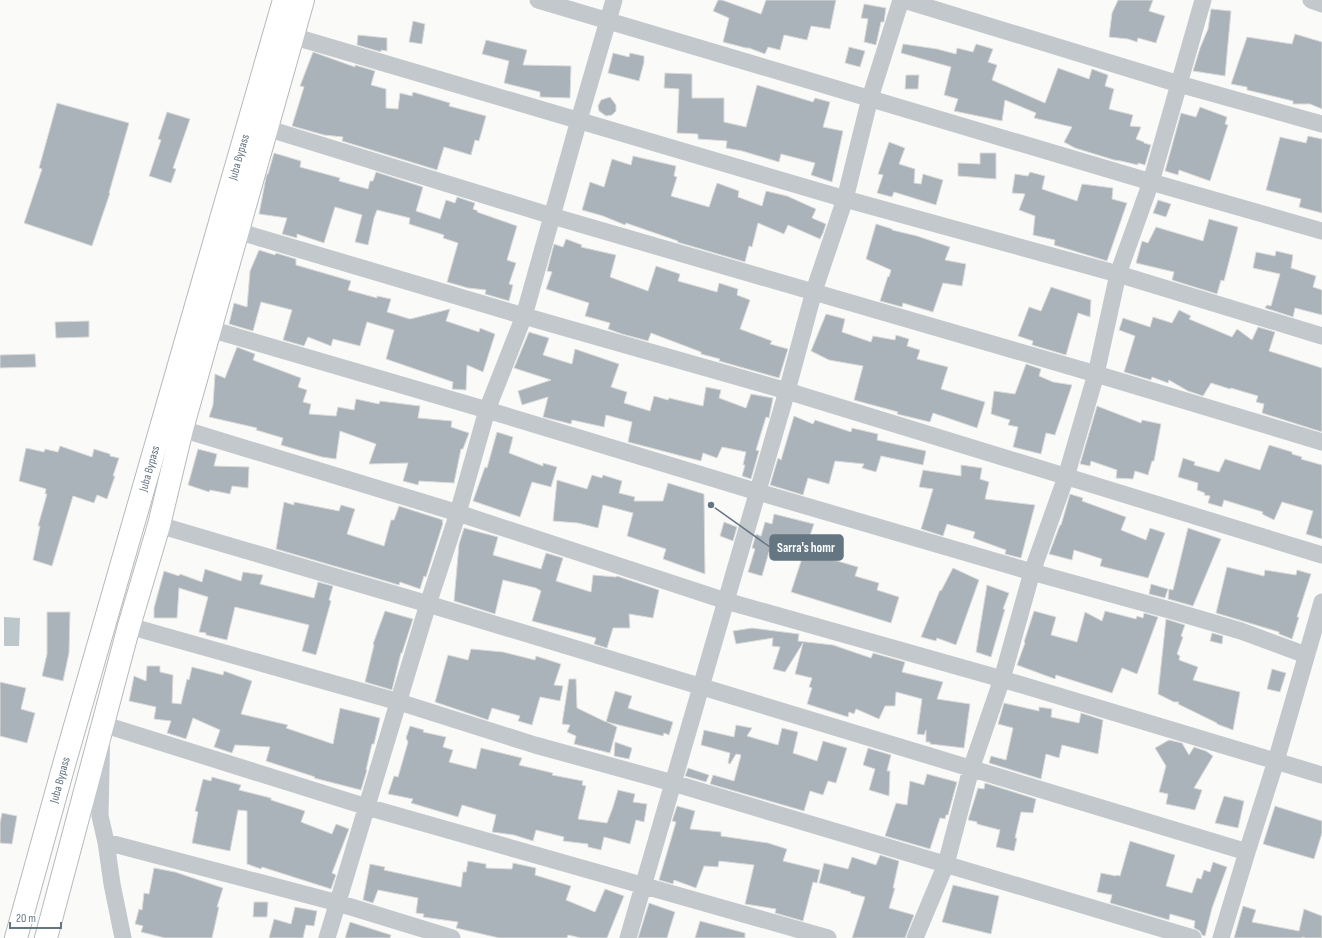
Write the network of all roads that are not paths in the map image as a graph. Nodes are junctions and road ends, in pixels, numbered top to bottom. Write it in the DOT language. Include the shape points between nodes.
graph roads {
  1 [pos="284,0"];
  2 [pos="303,0"];
  3 [pos="538,0"];
  4 [pos="614,0"];
  5 [pos="900,0"];
  6 [pos="904,0"];
  7 [pos="1202,0"];
  8 [pos="1310,0"];
  9 [pos="1322,4"];
  10 [pos="608,21"];
  11 [pos="292,36"];
  12 [pos="1179,84"];
  13 [pos="870,98"];
  14 [pos="578,120"];
  15 [pos="1322,124"];
  16 [pos="266,128"];
  17 [pos="1151,182"];
  18 [pos="845,199"];
  19 [pos="552,216"];
  20 [pos="237,231"];
  21 [pos="1322,231"];
  22 [pos="1118,274"];
  23 [pos="814,291"];
  24 [pos="524,316"];
  25 [pos="210,329"];
  26 [pos="1322,336"];
  27 [pos="1096,374"];
  28 [pos="787,390"];
  29 [pos="487,410"];
  30 [pos="182,429"];
  31 [pos="1322,442"];
  32 [pos="1066,477"];
  33 [pos="758,492"];
  34 [pos="458,513"];
  35 [pos="159,525"];
  36 [pos="1322,555"];
  37 [pos="1032,572"];
  38 [pos="726,601"];
  39 [pos="1322,602"];
  40 [pos="428,604"];
  41 [pos="129,626"];
  42 [pos="1306,655"];
  43 [pos="1002,680"];
  44 [pos="701,686"];
  45 [pos="399,702"];
  46 [pos="102,724"];
  47 [pos="1276,761"];
  48 [pos="971,769"];
  49 [pos="1322,775"];
  50 [pos="673,782"];
  51 [pos="367,807"];
  52 [pos="106,842"];
  53 [pos="1247,852"];
  54 [pos="946,864"];
  55 [pos="644,885"];
  56 [pos="338,903"];
  57 [pos="16,938"];
  58 [pos="46,938"];
  59 [pos="123,938"];
  60 [pos="327,938"];
  61 [pos="452,938"];
  62 [pos="628,938"];
  63 [pos="828,938"];
  64 [pos="914,938"];
  65 [pos="1193,938"];
  66 [pos="1221,938"];
  1 -- 57 [label="main road, Juba Bypass" via="73,730"];
  2 -- 11 [label="main road, Juba Bypass"];
  3 -- 10 [label="street"];
  4 -- 10 [label="street"];
  5 -- 13 [label="street"];
  6 -- 12 [label="street"];
  7 -- 12 [label="street"];
  8 -- 9 [label="street"];
  10 -- 13 [label="street"];
  10 -- 14 [label="street"];
  11 -- 14 [label="street"];
  11 -- 16 [label="main road, Juba Bypass"];
  12 -- 15 [label="street"];
  12 -- 17 [label="street"];
  13 -- 17 [label="street"];
  13 -- 18 [label="street"];
  14 -- 18 [label="street"];
  14 -- 19 [label="street"];
  16 -- 19 [label="street"];
  16 -- 20 [label="main road, Juba Bypass"];
  17 -- 21 [label="street"];
  17 -- 22 [label="street"];
  18 -- 22 [label="street"];
  18 -- 23 [label="street"];
  19 -- 23 [label="street"];
  19 -- 24 [label="street"];
  20 -- 24 [label="street"];
  20 -- 25 [label="main road, Juba Bypass"];
  22 -- 26 [label="street"];
  22 -- 27 [label="street"];
  23 -- 27 [label="street"];
  23 -- 28 [label="street"];
  24 -- 28 [label="street"];
  24 -- 29 [label="street"];
  25 -- 29 [label="street"];
  25 -- 30 [label="main road, Juba Bypass"];
  27 -- 31 [label="street"];
  27 -- 32 [label="street"];
  28 -- 32 [label="street"];
  28 -- 33 [label="street"];
  29 -- 33 [label="street"];
  29 -- 34 [label="street"];
  30 -- 34 [label="street"];
  30 -- 35 [label="main road, Juba Bypass"];
  32 -- 36 [label="street"];
  32 -- 37 [label="street"];
  33 -- 37 [label="street"];
  33 -- 38 [label="street"];
  34 -- 38 [label="street"];
  34 -- 40 [label="street"];
  35 -- 40 [label="street"];
  35 -- 41 [label="main road, Juba Bypass"];
  37 -- 42 [label="street" via="1241,631"];
  37 -- 43 [label="street"];
  38 -- 43 [label="street"];
  38 -- 44 [label="street"];
  39 -- 42 [label="street"];
  40 -- 44 [label="street"];
  40 -- 45 [label="street"];
  41 -- 45 [label="street"];
  41 -- 46 [label="main road, Juba Bypass"];
  42 -- 47 [label="street"];
  43 -- 47 [label="street"];
  43 -- 48 [label="street"];
  44 -- 48 [label="street"];
  44 -- 50 [label="street"];
  45 -- 50 [label="street" via="535,745"];
  45 -- 51 [label="street"];
  46 -- 51 [label="street"];
  46 -- 52 [label="street" via="100,816"];
  46 -- 58 [label="main road, Juba Bypass"];
  47 -- 49 [label="street"];
  47 -- 53 [label="street"];
  48 -- 53 [label="street"];
  48 -- 54 [label="street"];
  50 -- 54 [label="street"];
  50 -- 55 [label="street"];
  51 -- 55 [label="street"];
  51 -- 56 [label="street"];
  52 -- 56 [label="street"];
  52 -- 59 [label="street"];
  53 -- 66 [label="street"];
  54 -- 64 [label="street"];
  54 -- 65 [label="street"];
  55 -- 62 [label="street"];
  55 -- 63 [label="street"];
  56 -- 60 [label="street"];
  56 -- 61 [label="street"];
}
